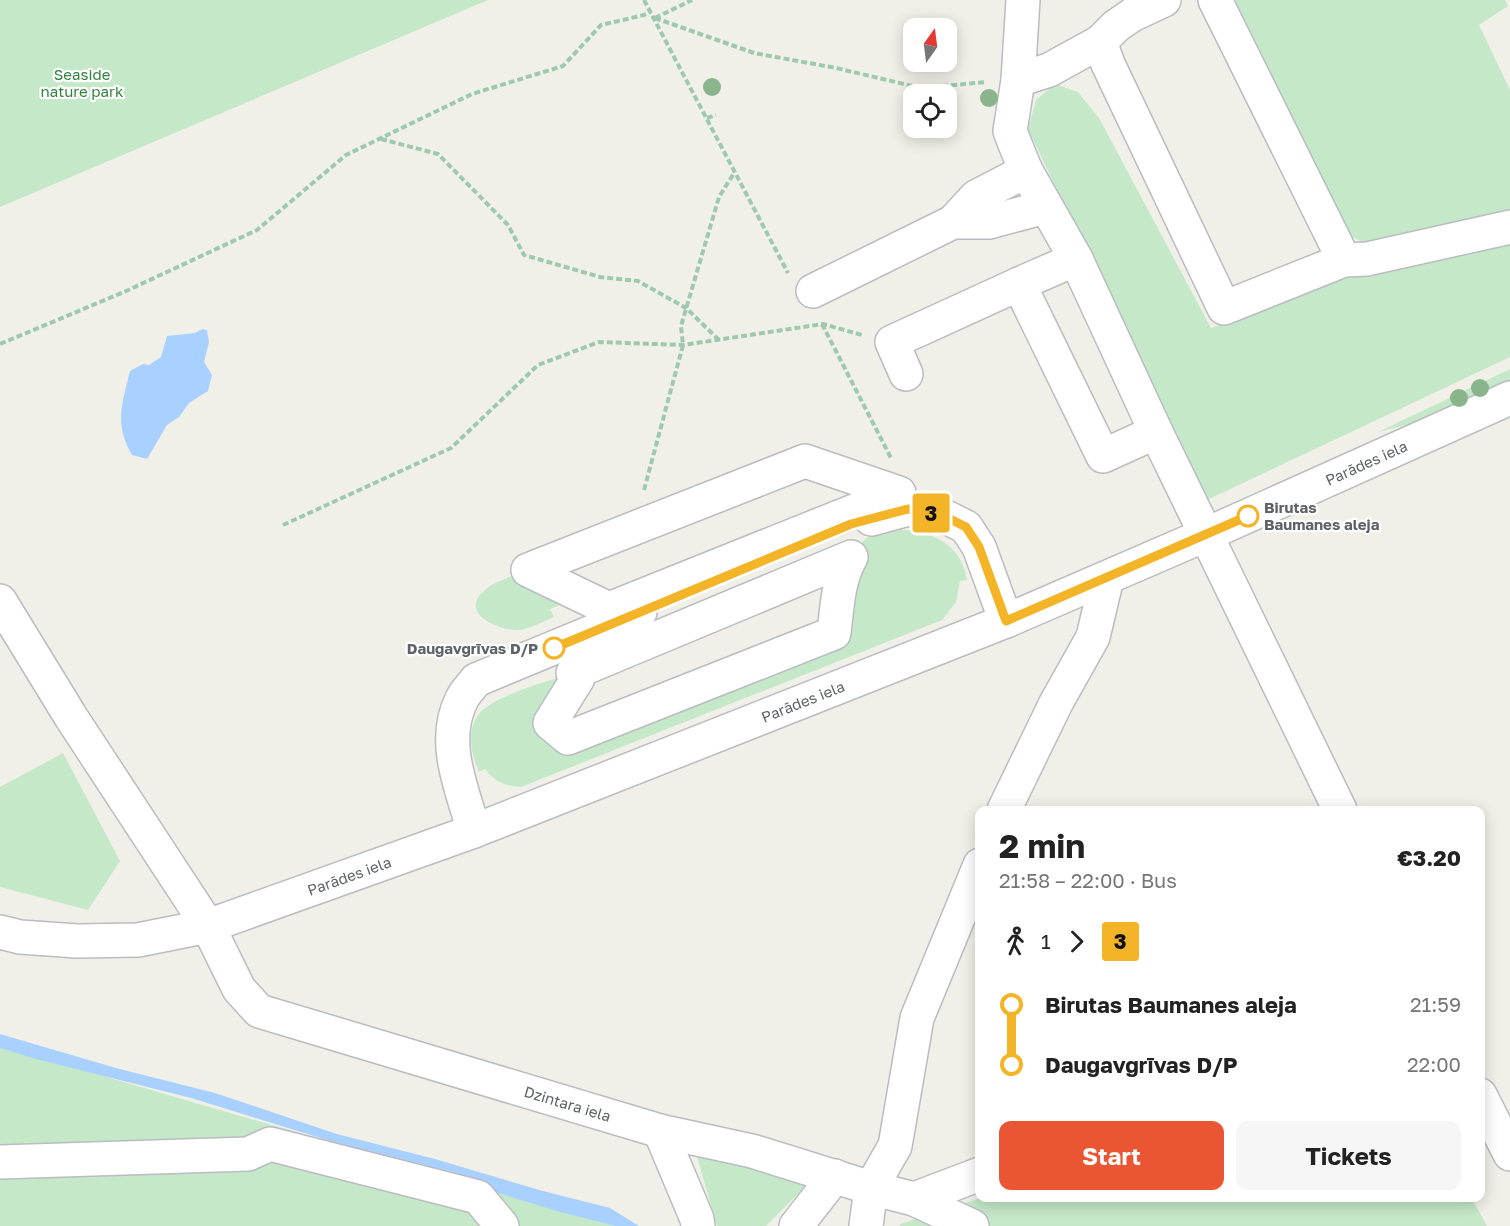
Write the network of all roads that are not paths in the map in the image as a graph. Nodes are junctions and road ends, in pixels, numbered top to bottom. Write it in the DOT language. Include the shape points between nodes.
graph roads {
  1 [pos="1023,0"];
  2 [pos="1164,0"];
  3 [pos="1215,0"];
  4 [pos="1101,42"];
  5 [pos="1018,80"];
  6 [pos="1026,171"];
  7 [pos="1045,207"];
  8 [pos="953,222"];
  9 [pos="1510,227"];
  10 [pos="1076,259"];
  11 [pos="1344,260"];
  12 [pos="1019,284"];
  13 [pos="807,294"];
  14 [pos="906,374"];
  15 [pos="1510,398"];
  16 [pos="1156,432"];
  17 [pos="1205,535"];
  18 [pos="1107,578"];
  19 [pos="694,596"];
  20 [pos="0,601"];
  21 [pos="1006,621"];
  22 [pos="1006,806"];
  23 [pos="1338,806"];
  24 [pos="474,831"];
  25 [pos="975,877"];
  26 [pos="208,926"];
  27 [pos="0,932"];
  28 [pos="1485,1105"];
  29 [pos="660,1131"];
  30 [pos="1510,1154"];
  31 [pos="0,1162"];
  32 [pos="835,1176"];
  33 [pos="975,1176"];
  34 [pos="871,1188"];
  35 [pos="914,1199"];
  36 [pos="502,1226"];
  37 [pos="698,1226"];
  38 [pos="796,1226"];
  39 [pos="866,1226"];
  40 [pos="972,1226"];
  1 -- 5 [label="street"];
  2 -- 4 [label="street" via="1116,26"];
  3 -- 11 [label="street"];
  4 -- 5 [label="street" via="1049,70"];
  4 -- 11 [label="street" via="1224,308"];
  5 -- 6 [label="street" via="1010,131"];
  6 -- 7 [label="street"];
  6 -- 8 [label="street" via="976,198"];
  7 -- 8 [label="street" via="989,222"];
  7 -- 10 [label="street"];
  8 -- 13 [label="street"];
  9 -- 11 [label="street" via="1367,259"];
  10 -- 12 [label="street"];
  10 -- 16 [label="street"];
  12 -- 14 [label="street" via="892,342"];
  12 -- 16 [label="street" via="1103,456"];
  15 -- 17 [label="street, Parādes iela"];
  16 -- 17 [label="street"];
  17 -- 18 [label="street, Parādes iela"];
  17 -- 23 [label="street"];
  18 -- 21 [label="street, Parādes iela"];
  18 -- 22 [label="street" via="1093,637"];
  19 -- 19 [label="street" via="851,557 841,587 834,633 568,738 550,723 578,678 573,673"];
  19 -- 19 [label="street" via="609,609 528,570 805,461 899,493"];
  19 -- 21 [label="street" via="851,524 908,509 946,517 966,527 979,547"];
  19 -- 24 [label="street" via="476,680 462,698 454,720 453,742 453,761"];
  20 -- 26 [label="street, Dzintara iela" via="70,717"];
  21 -- 24 [label="street, Parādes iela"];
  24 -- 26 [label="street, Parādes iela"];
  25 -- 34 [label="street" via="916,1018 895,1146"];
  26 -- 27 [label="street, Parādes iela" via="138,940 77,941"];
  26 -- 29 [label="street, Dzintara iela" via="239,989 259,1011"];
  28 -- 30 [label="street"];
  29 -- 32 [label="street, Dzintara iela" via="752,1151"];
  29 -- 37 [label="street"];
  31 -- 36 [label="street" via="248,1154 270,1144 478,1197"];
  32 -- 34 [label="street, Dzintara iela"];
  32 -- 38 [label="street"];
  33 -- 35 [label="street"];
  34 -- 35 [label="street, Dzintara iela"];
  34 -- 39 [label="street"];
  35 -- 40 [label="street, Dzintara iela"];
}
